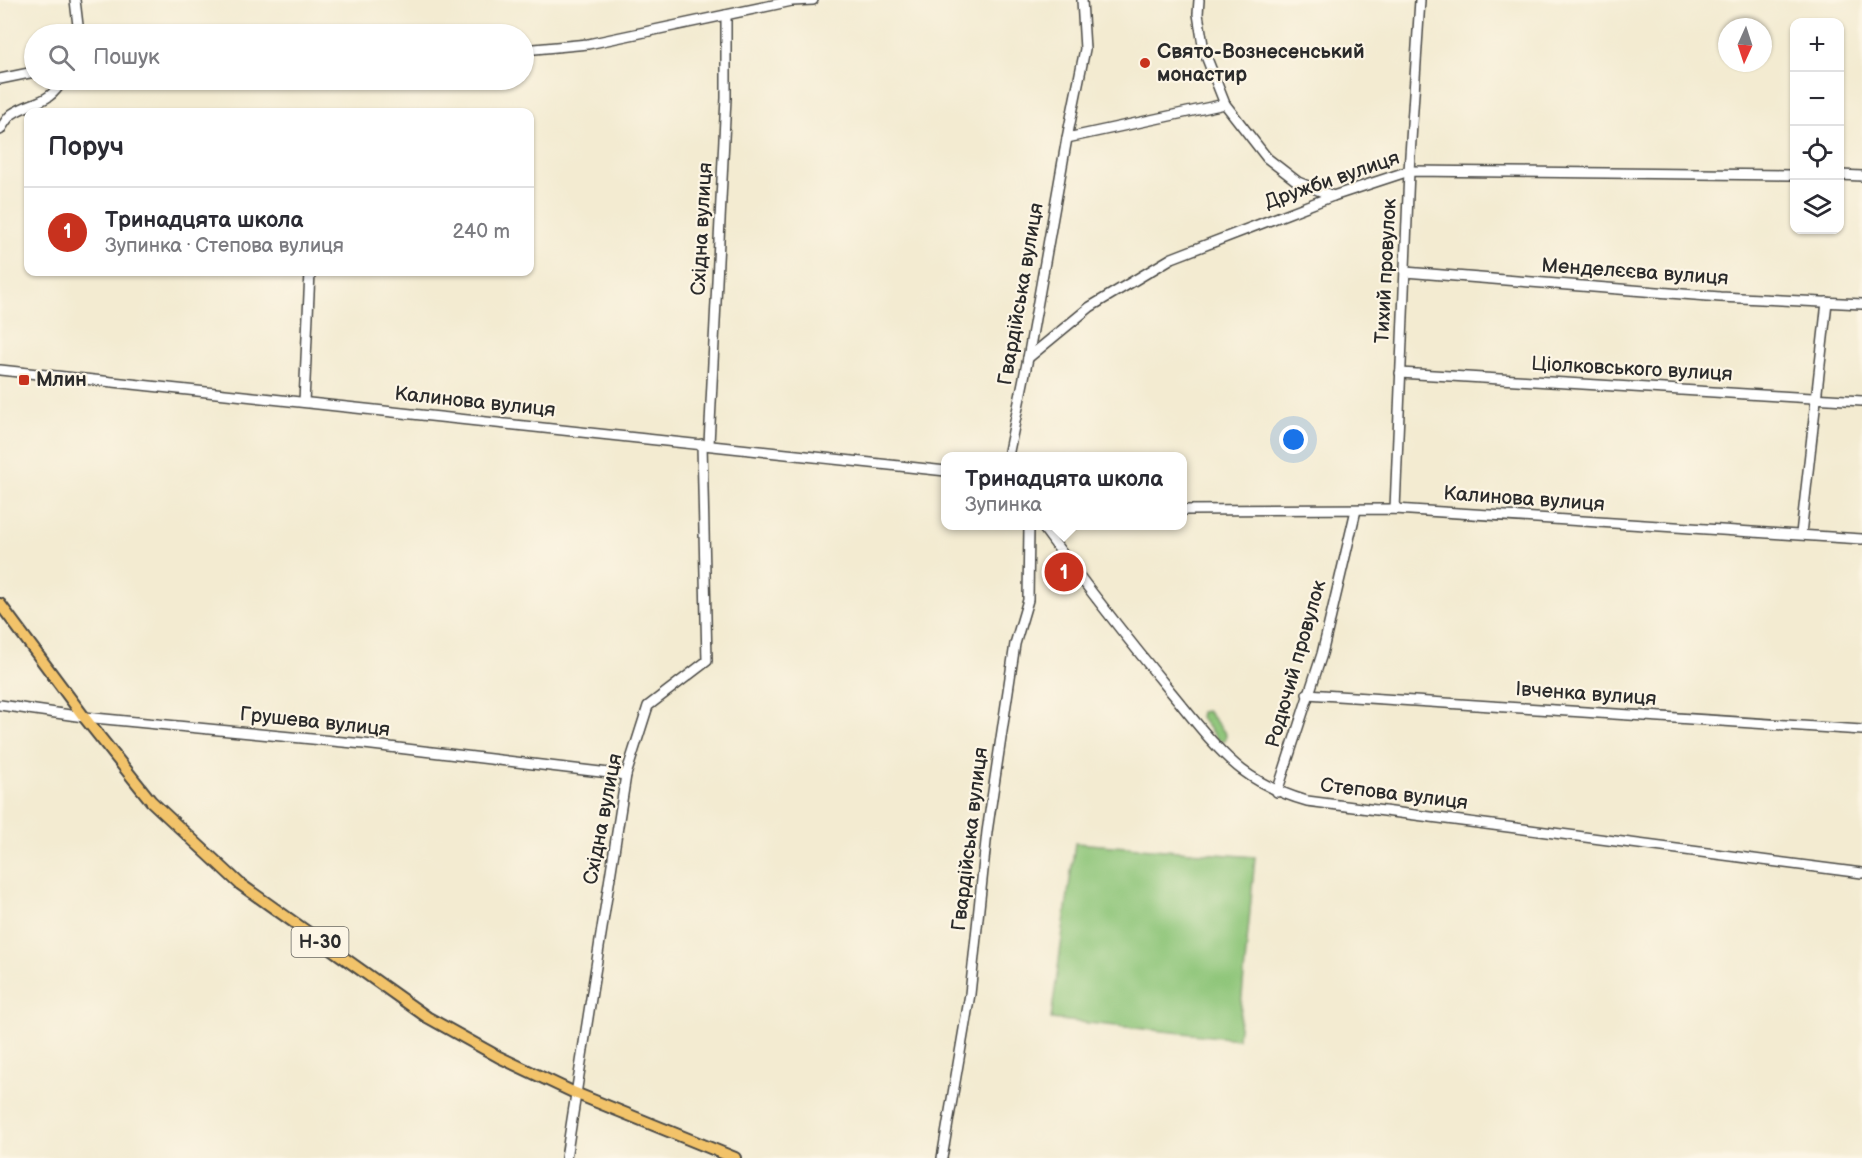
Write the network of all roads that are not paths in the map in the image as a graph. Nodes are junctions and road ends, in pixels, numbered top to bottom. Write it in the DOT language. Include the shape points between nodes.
graph roads {
  1 [pos="75,0"];
  2 [pos="813,0"];
  3 [pos="1082,0"];
  4 [pos="1199,0"];
  5 [pos="1420,0"];
  6 [pos="726,15"];
  7 [pos="78,24"];
  8 [pos="534,49"];
  9 [pos="24,74"];
  10 [pos="0,79"];
  11 [pos="56,90"];
  12 [pos="1226,104"];
  13 [pos="29,108"];
  14 [pos="24,110"];
  15 [pos="0,130"];
  16 [pos="1067,138"];
  17 [pos="1409,171"];
  18 [pos="1790,175"];
  19 [pos="1844,175"];
  20 [pos="1862,176"];
  21 [pos="1333,196"];
  22 [pos="1405,272"];
  23 [pos="310,276"];
  24 [pos="1827,302"];
  25 [pos="1862,304"];
  26 [pos="1028,358"];
  27 [pos="0,370"];
  28 [pos="1400,373"];
  29 [pos="1816,399"];
  30 [pos="1862,401"];
  31 [pos="304,402"];
  32 [pos="706,444"];
  33 [pos="1009,452"];
  34 [pos="941,471"];
  35 [pos="1395,508"];
  36 [pos="1187,510"];
  37 [pos="1356,510"];
  38 [pos="1029,530"];
  39 [pos="1046,530"];
  40 [pos="1801,534"];
  41 [pos="1862,539"];
  42 [pos="0,603"];
  43 [pos="1307,694"];
  44 [pos="0,705"];
  45 [pos="84,717"];
  46 [pos="1862,730"];
  47 [pos="626,775"];
  48 [pos="1277,792"];
  49 [pos="1862,873"];
  50 [pos="574,1093"];
  51 [pos="566,1158"];
  52 [pos="735,1158"];
  53 [pos="942,1158"];
  1 -- 7 [label="street"];
  2 -- 6 [label="street"];
  3 -- 16 [label="street, Гвардійська вулиця" via="1085,49"];
  4 -- 12 [label="street" via="1204,51"];
  5 -- 17 [label="street, Тихий провулок"];
  6 -- 8 [label="street" via="588,44"];
  6 -- 32 [label="street, Східна вулиця" via="726,98"];
  9 -- 10 [label="street"];
  11 -- 13 [label="street"];
  12 -- 16 [label="street"];
  12 -- 21 [label="street" via="1267,158 1298,182"];
  14 -- 15 [label="street" via="10,115"];
  16 -- 26 [label="street, Гвардійська вулиця"];
  17 -- 18 [label="street, Дружби вулиця"];
  17 -- 21 [label="street, Дружби вулиця"];
  17 -- 22 [label="street, Тихий провулок"];
  19 -- 20 [label="street"];
  21 -- 26 [label="street, Дружби вулиця" via="1172,258 1090,307"];
  22 -- 24 [label="street, Менделєєва вулиця"];
  22 -- 28 [label="street, Тихий провулок"];
  23 -- 31 [label="street"];
  24 -- 25 [label="street, Менделєєва вулиця"];
  24 -- 29 [label="street"];
  26 -- 33 [label="street, Гвардійська вулиця"];
  27 -- 31 [label="street, Калинова вулиця"];
  28 -- 29 [label="street, Ціолковського вулиця"];
  28 -- 35 [label="street, Тихий провулок"];
  29 -- 30 [label="street, Ціолковського вулиця"];
  29 -- 40 [label="street"];
  31 -- 32 [label="street, Калинова вулиця"];
  32 -- 34 [label="street, Калинова вулиця"];
  32 -- 47 [label="street, Східна вулиця" via="707,661 648,706"];
  35 -- 37 [label="street, Калинова вулиця"];
  35 -- 40 [label="street, Калинова вулиця"];
  36 -- 37 [label="street, Калинова вулиця"];
  37 -- 43 [label="street, Родючий провулок" via="1322,654"];
  38 -- 53 [label="street, Гвардійська вулиця" via="1028,600 1015,644 987,832 970,994"];
  39 -- 48 [label="street, Степова вулиця" via="1091,594 1182,705 1242,770"];
  40 -- 41 [label="street, Калинова вулиця"];
  42 -- 45 [label="main road, Н-30"];
  43 -- 46 [label="street, Івченка вулиця"];
  43 -- 48 [label="street, Родючий провулок"];
  44 -- 45 [label="street, Грушева вулиця"];
  45 -- 47 [label="street, Грушева вулиця"];
  45 -- 50 [label="main road, Н-30" via="151,801 240,884 426,1017"];
  47 -- 50 [label="street, Східна вулиця"];
  48 -- 49 [label="street, Степова вулиця" via="1307,801"];
  50 -- 51 [label="street, Східна вулиця"];
  50 -- 52 [label="main road, Н-30"];
}
